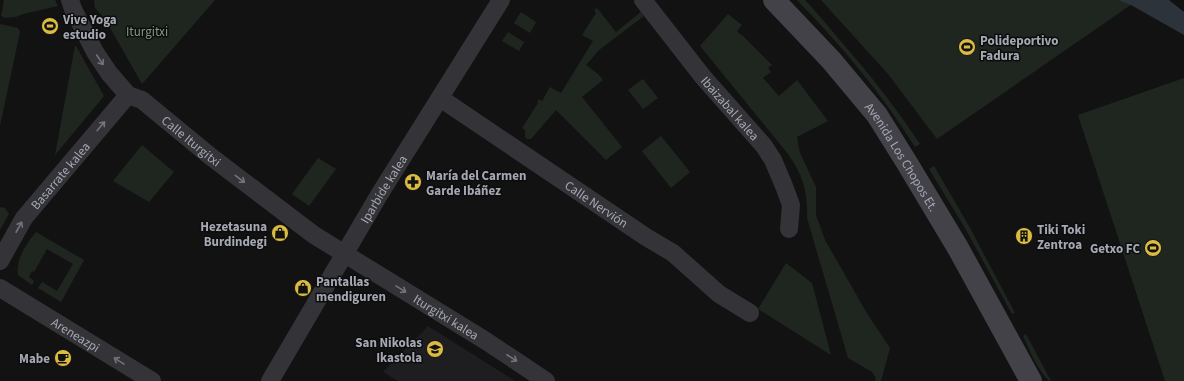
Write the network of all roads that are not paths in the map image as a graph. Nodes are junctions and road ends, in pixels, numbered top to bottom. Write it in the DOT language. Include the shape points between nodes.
graph roads {
  1 [pos="70,0"];
  2 [pos="500,0"];
  3 [pos="643,0"];
  4 [pos="774,0"];
  5 [pos="128,95"];
  6 [pos="440,98"];
  7 [pos="789,229"];
  8 [pos="344,254"];
  9 [pos="0,261"];
  10 [pos="0,288"];
  11 [pos="750,313"];
  12 [pos="152,381"];
  13 [pos="270,381"];
  14 [pos="546,381"];
  15 [pos="1032,381"];
  1 -- 5 [label="street, Calle Iturgitxi, one-way" via="95,52"];
  2 -- 6 [label="street, Iparbide kalea"];
  3 -- 7 [label="street, Ibaizabal kalea" via="773,160 791,205"];
  4 -- 15 [label="street, Avenida Los Chopos Et." via="831,60 876,115 958,248"];
  5 -- 8 [label="street, Calle Iturgitxi, one-way" via="142,100 246,184"];
  9 -- 5 [label="street, Basarrate kalea, one-way" via="24,218"];
  6 -- 8 [label="street, Iparbide kalea"];
  6 -- 11 [label="street, Calle Nervión" via="673,253 719,294"];
  8 -- 13 [label="street, Iparbide kalea"];
  8 -- 14 [label="street, Iturgitxi kalea, one-way"];
  12 -- 10 [label="street, Areneazpi, one-way"];
}
